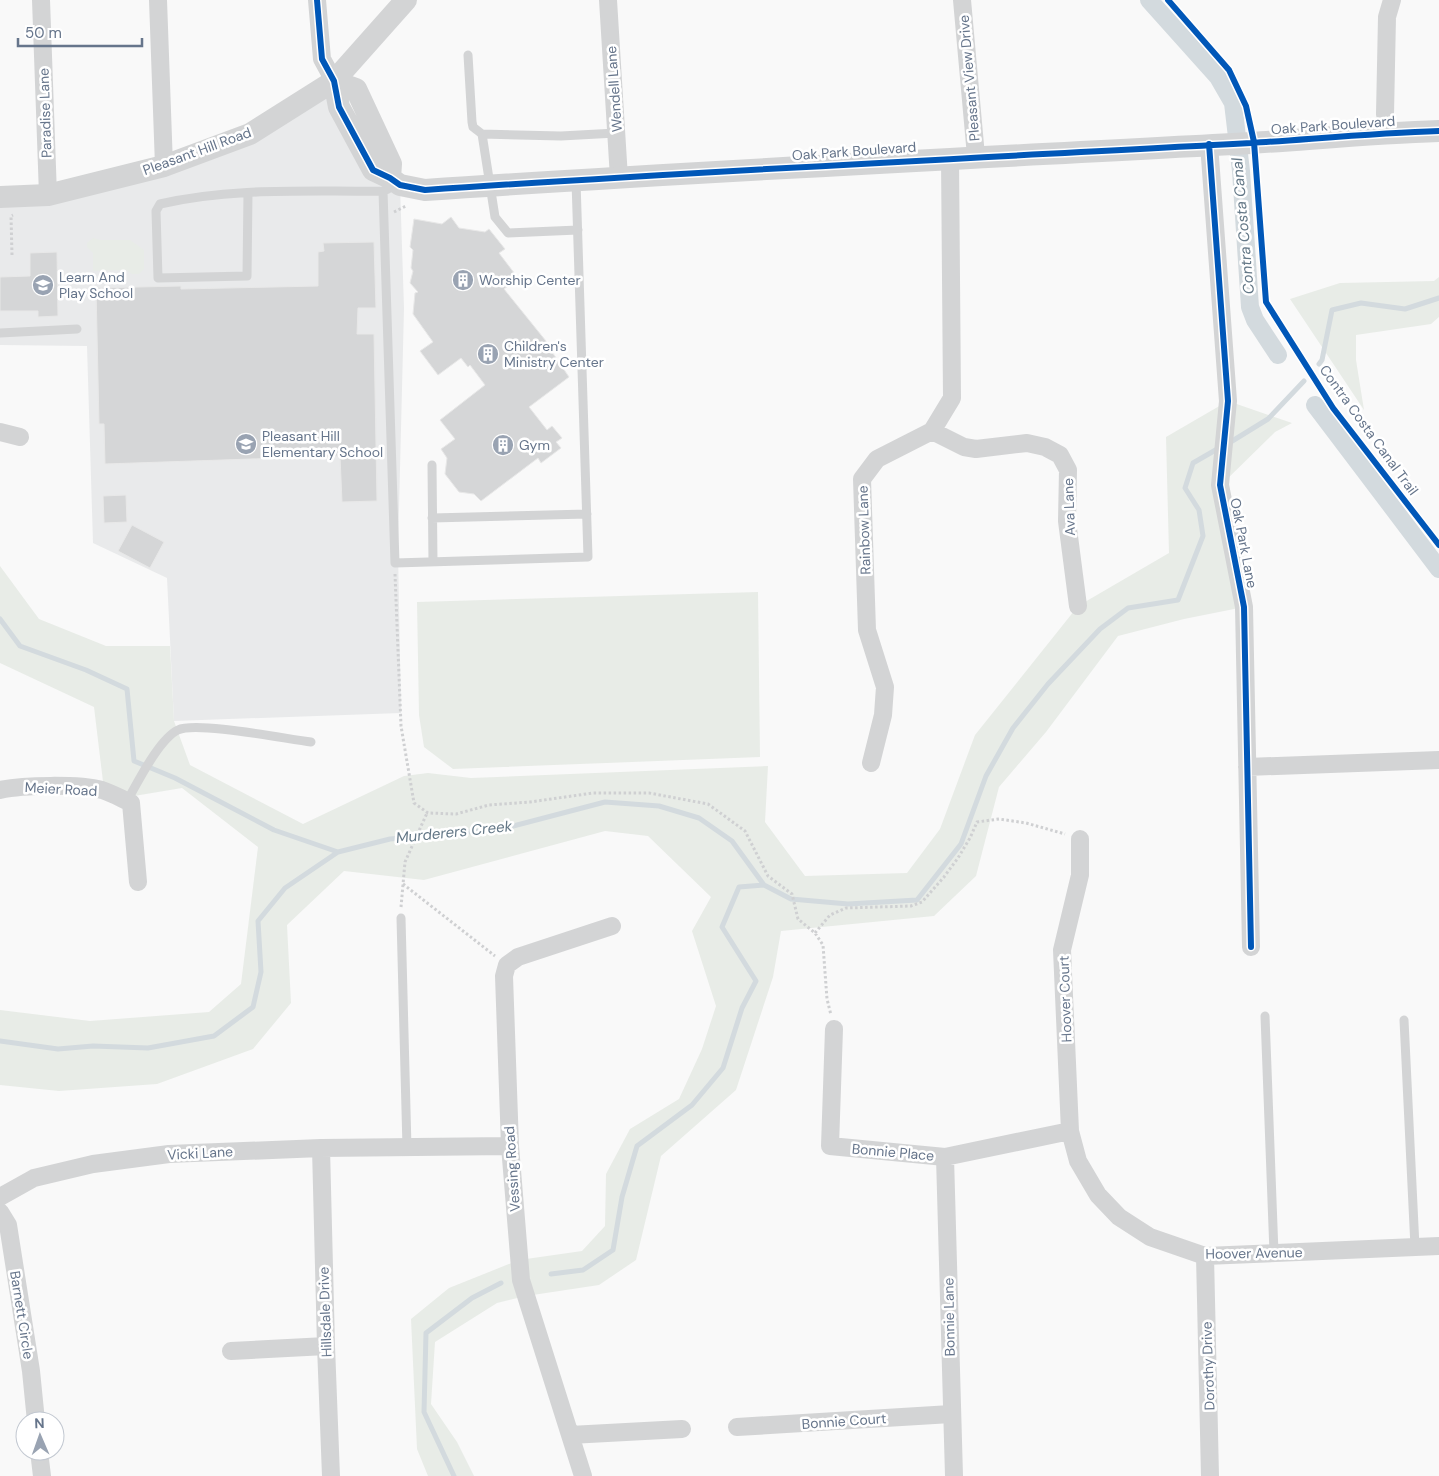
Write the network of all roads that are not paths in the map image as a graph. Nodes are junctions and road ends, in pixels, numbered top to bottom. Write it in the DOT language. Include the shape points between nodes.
graph roads {
  1 [pos="41,0"];
  2 [pos="158,0"];
  3 [pos="317,0"];
  4 [pos="406,0"];
  5 [pos="608,0"];
  6 [pos="962,0"];
  7 [pos="1392,0"];
  8 [pos="468,55"];
  9 [pos="334,81"];
  10 [pos="1439,131"];
  11 [pos="616,133"];
  12 [pos="1389,133"];
  13 [pos="482,134"];
  14 [pos="1218,144"];
  15 [pos="976,156"];
  16 [pos="950,158"];
  17 [pos="164,166"];
  18 [pos="619,178"];
  19 [pos="576,180"];
  20 [pos="490,185"];
  21 [pos="396,189"];
  22 [pos="248,193"];
  23 [pos="48,195"];
  24 [pos="0,197"];
  25 [pos="578,230"];
  26 [pos="77,329"];
  27 [pos="0,333"];
  28 [pos="932,431"];
  29 [pos="0,432"];
  30 [pos="20,437"];
  31 [pos="432,465"];
  32 [pos="587,514"];
  33 [pos="432,518"];
  34 [pos="433,562"];
  35 [pos="1078,606"];
  36 [pos="311,742"];
  37 [pos="1439,760"];
  38 [pos="871,763"];
  39 [pos="1246,767"];
  40 [pos="0,790"];
  41 [pos="127,801"];
  42 [pos="1080,839"];
  43 [pos="138,882"];
  44 [pos="400,918"];
  45 [pos="612,926"];
  46 [pos="1251,947"];
  47 [pos="1265,1016"];
  48 [pos="1404,1020"];
  49 [pos="834,1029"];
  50 [pos="1070,1131"];
  51 [pos="510,1146"];
  52 [pos="320,1148"];
  53 [pos="407,1148"];
  54 [pos="945,1157"];
  55 [pos="0,1197"];
  56 [pos="0,1212"];
  57 [pos="1439,1246"];
  58 [pos="1415,1247"];
  59 [pos="1274,1253"];
  60 [pos="1205,1256"];
  61 [pos="326,1346"];
  62 [pos="231,1351"];
  63 [pos="35,1411"];
  64 [pos="951,1414"];
  65 [pos="737,1427"];
  66 [pos="682,1429"];
  67 [pos="570,1435"];
  68 [pos="40,1461"];
  69 [pos="42,1476"];
  70 [pos="331,1476"];
  71 [pos="583,1476"];
  72 [pos="954,1476"];
  73 [pos="1210,1476"];
  1 -- 23 [label="street, Paradise Lane"];
  2 -- 17 [label="street"];
  3 -- 9 [label="street" via="322,59"];
  4 -- 9 [label="street, Pleasant Hill Road"];
  5 -- 11 [label="street, Wendell Lane"];
  6 -- 15 [label="street, Pleasant View Drive"];
  7 -- 12 [label="street" via="1387,18 1385,114"];
  8 -- 13 [label="lane" via="472,122"];
  9 -- 17 [label="street, Pleasant Hill Road" via="250,134"];
  9 -- 21 [label="street" via="356,89 391,164"];
  10 -- 12 [label="street, Oak Park Boulevard"];
  11 -- 13 [label="lane" via="560,136"];
  11 -- 18 [label="street, Wendell Lane"];
  12 -- 14 [label="street, Oak Park Boulevard"];
  13 -- 20 [label="lane"];
  14 -- 15 [label="street, Oak Park Boulevard"];
  14 -- 39 [label="street, Oak Park Lane" via="1228,401 1220,486 1244,607"];
  15 -- 16 [label="street, Oak Park Boulevard"];
  16 -- 18 [label="street, Oak Park Boulevard"];
  16 -- 28 [label="street" via="952,398"];
  17 -- 23 [label="street, Pleasant Hill Road"];
  18 -- 19 [label="street, Oak Park Boulevard"];
  19 -- 20 [label="street, Oak Park Boulevard"];
  19 -- 25 [label="lane"];
  20 -- 21 [label="street, Oak Park Boulevard"];
  20 -- 25 [label="lane" via="495,216 508,233"];
  21 -- 22 [label="lane"];
  21 -- 34 [label="lane" via="395,563"];
  22 -- 22 [label="lane" via="199,195 160,204 156,211 158,278 248,276"];
  23 -- 24 [label="street, Pleasant Hill Road"];
  25 -- 32 [label="lane"];
  26 -- 27 [label="lane"];
  28 -- 35 [label="street, Ava Lane" via="964,447 1026,443 1046,447 1060,456 1068,470 1067,521"];
  28 -- 38 [label="street, Rainbow Lane" via="877,458 862,479 867,630 885,687 883,714"];
  29 -- 30 [label="street"];
  31 -- 33 [label="lane"];
  32 -- 33 [label="lane"];
  32 -- 34 [label="lane" via="588,557"];
  33 -- 34 [label="lane"];
  36 -- 41 [label="lane" via="199,726 179,729 152,760"];
  37 -- 39 [label="street"];
  39 -- 46 [label="street, Oak Park Lane"];
  40 -- 41 [label="street, Meier Road" via="15,786 88,788 104,790"];
  41 -- 43 [label="street" via="131,803"];
  42 -- 50 [label="street, Hoover Court" via="1080,875 1062,950"];
  44 -- 53 [label="lane"];
  45 -- 51 [label="street, Vessing Road" via="518,957 508,965 504,976"];
  47 -- 59 [label="lane"];
  48 -- 58 [label="lane"];
  49 -- 54 [label="street, Bonnie Place" via="830,1146"];
  50 -- 54 [label="street, Bonnie Place"];
  50 -- 60 [label="street, Hoover Avenue" via="1078,1161 1098,1195 1119,1217 1150,1237"];
  51 -- 53 [label="street, Vicki Lane"];
  51 -- 67 [label="street, Vessing Road" via="521,1280"];
  52 -- 53 [label="street, Vicki Lane"];
  52 -- 55 [label="street, Vicki Lane" via="169,1154 93,1164 34,1178"];
  52 -- 61 [label="street, Hillsdale Drive"];
  54 -- 64 [label="street, Bonnie Lane"];
  56 -- 63 [label="street, Barnett Circle" via="8,1225"];
  57 -- 58 [label="street, Hoover Avenue"];
  58 -- 59 [label="street, Hoover Avenue"];
  59 -- 60 [label="street, Hoover Avenue"];
  60 -- 73 [label="street, Dorothy Drive"];
  61 -- 62 [label="street"];
  61 -- 70 [label="street, Hillsdale Drive"];
  64 -- 65 [label="street, Bonnie Court"];
  64 -- 72 [label="street, Bonnie Lane"];
  66 -- 67 [label="street"];
  67 -- 71 [label="street, Vessing Road"];
  68 -- 69 [label="street"];
}
